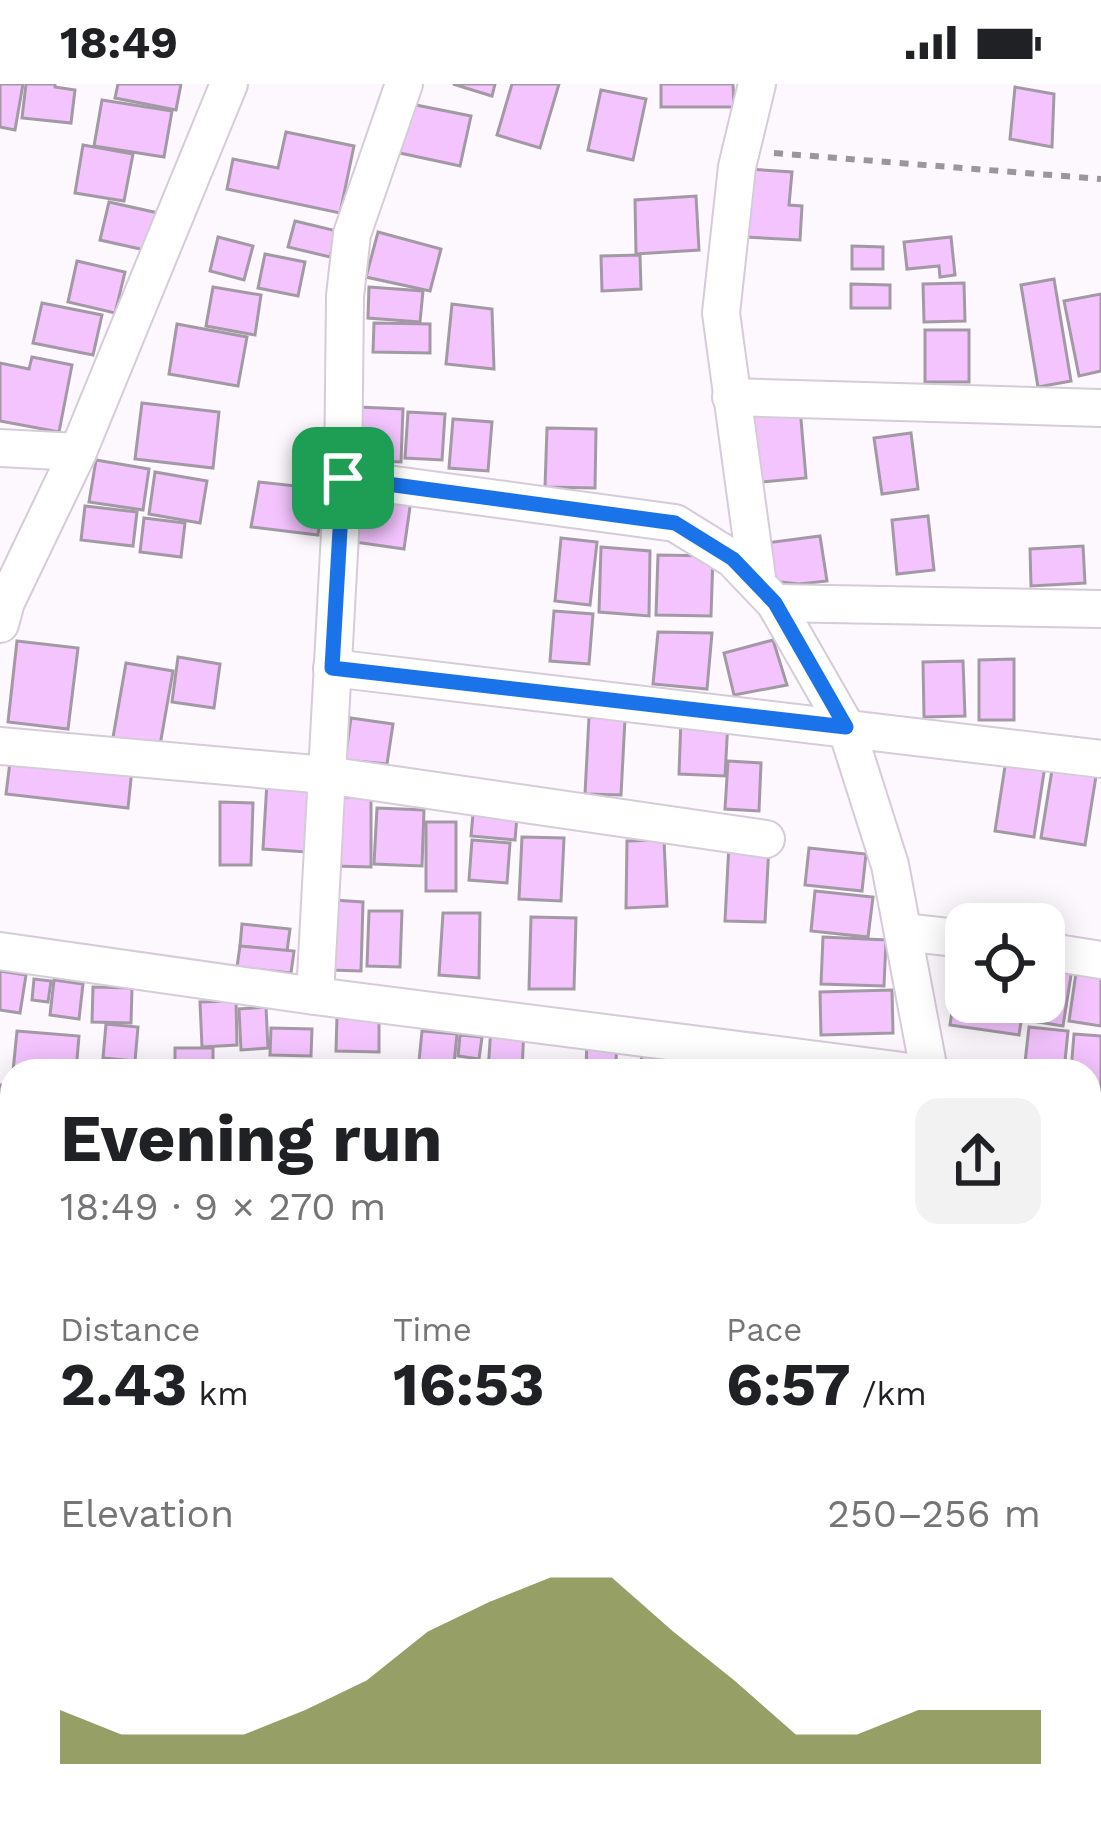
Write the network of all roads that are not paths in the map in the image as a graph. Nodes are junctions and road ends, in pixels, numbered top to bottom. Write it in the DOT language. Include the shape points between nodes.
graph roads {
  1 [pos="229,84"];
  2 [pos="404,84"];
  3 [pos="757,84"];
  4 [pos="731,397"];
  5 [pos="1101,408"];
  6 [pos="0,448"];
  7 [pos="78,452"];
  8 [pos="343,478"];
  9 [pos="767,594"];
  10 [pos="1101,609"];
  11 [pos="0,624"];
  12 [pos="332,668"];
  13 [pos="846,727"];
  14 [pos="0,746"];
  15 [pos="1101,759"];
  16 [pos="326,775"];
  17 [pos="766,838"];
  18 [pos="903,932"];
  19 [pos="945,937"];
  20 [pos="0,951"];
  21 [pos="1065,954"];
  22 [pos="1101,960"];
  23 [pos="314,996"];
  24 [pos="809,1059"];
  25 [pos="927,1059"];
  1 -- 7 [label="street"];
  2 -- 8 [label="street" via="352,234"];
  3 -- 4 [label="street" via="721,313"];
  4 -- 5 [label="street"];
  4 -- 9 [label="street"];
  6 -- 7 [label="street"];
  7 -- 11 [label="street"];
  8 -- 9 [label="street" via="675,523 733,559"];
  8 -- 12 [label="street"];
  9 -- 10 [label="street"];
  9 -- 13 [label="street"];
  12 -- 13 [label="street"];
  12 -- 16 [label="street"];
  13 -- 15 [label="street"];
  13 -- 18 [label="street"];
  14 -- 16 [label="street"];
  16 -- 17 [label="street"];
  16 -- 23 [label="street"];
  18 -- 19 [label="street"];
  18 -- 25 [label="street"];
  20 -- 23 [label="street"];
  21 -- 22 [label="street"];
  23 -- 24 [label="street"];
}
